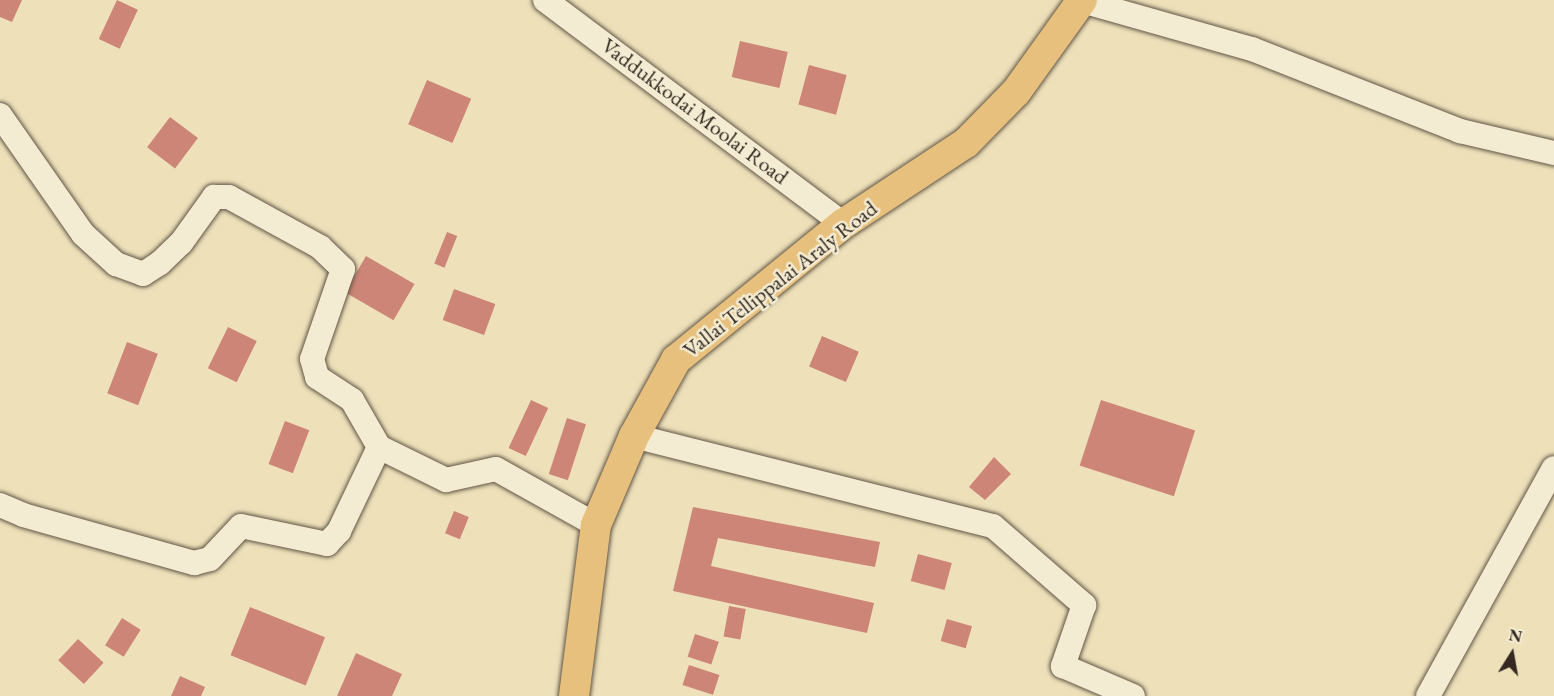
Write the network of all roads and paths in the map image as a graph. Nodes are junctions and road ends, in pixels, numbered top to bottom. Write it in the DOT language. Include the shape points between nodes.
graph roads {
  1 [pos="545,0"];
  2 [pos="1082,1"];
  3 [pos="0,115"];
  4 [pos="1554,153"];
  5 [pos="843,224"];
  6 [pos="634,436"];
  7 [pos="379,447"];
  8 [pos="1554,468"];
  9 [pos="0,505"];
  10 [pos="596,525"];
  11 [pos="574,696"];
  12 [pos="1133,696"];
  13 [pos="1428,696"];
  1 -- 5 [label="street, Vaddukkodai Moolai Road"];
  2 -- 4 [label="street" via="1252,49 1460,131"];
  2 -- 5 [label="main road, Vallai Tellippalai Araly Road" via="1016,92 966,143"];
  3 -- 7 [label="street" via="83,234 116,264 143,274 160,263 181,243 214,197 229,197 320,247 343,269 312,359 317,377 352,400"];
  5 -- 6 [label="main road, Vallai Tellippalai Araly Road" via="676,360"];
  6 -- 10 [label="main road, Vallai Tellippalai Araly Road"];
  6 -- 12 [label="street" via="993,526 1084,605 1063,666"];
  7 -- 9 [label="street" via="339,531 327,544 241,526 210,559 194,563"];
  7 -- 10 [label="street" via="446,480 496,469"];
  8 -- 13 [label="street"];
  10 -- 11 [label="main road, Vallai Tellippalai Araly Road"];
}
